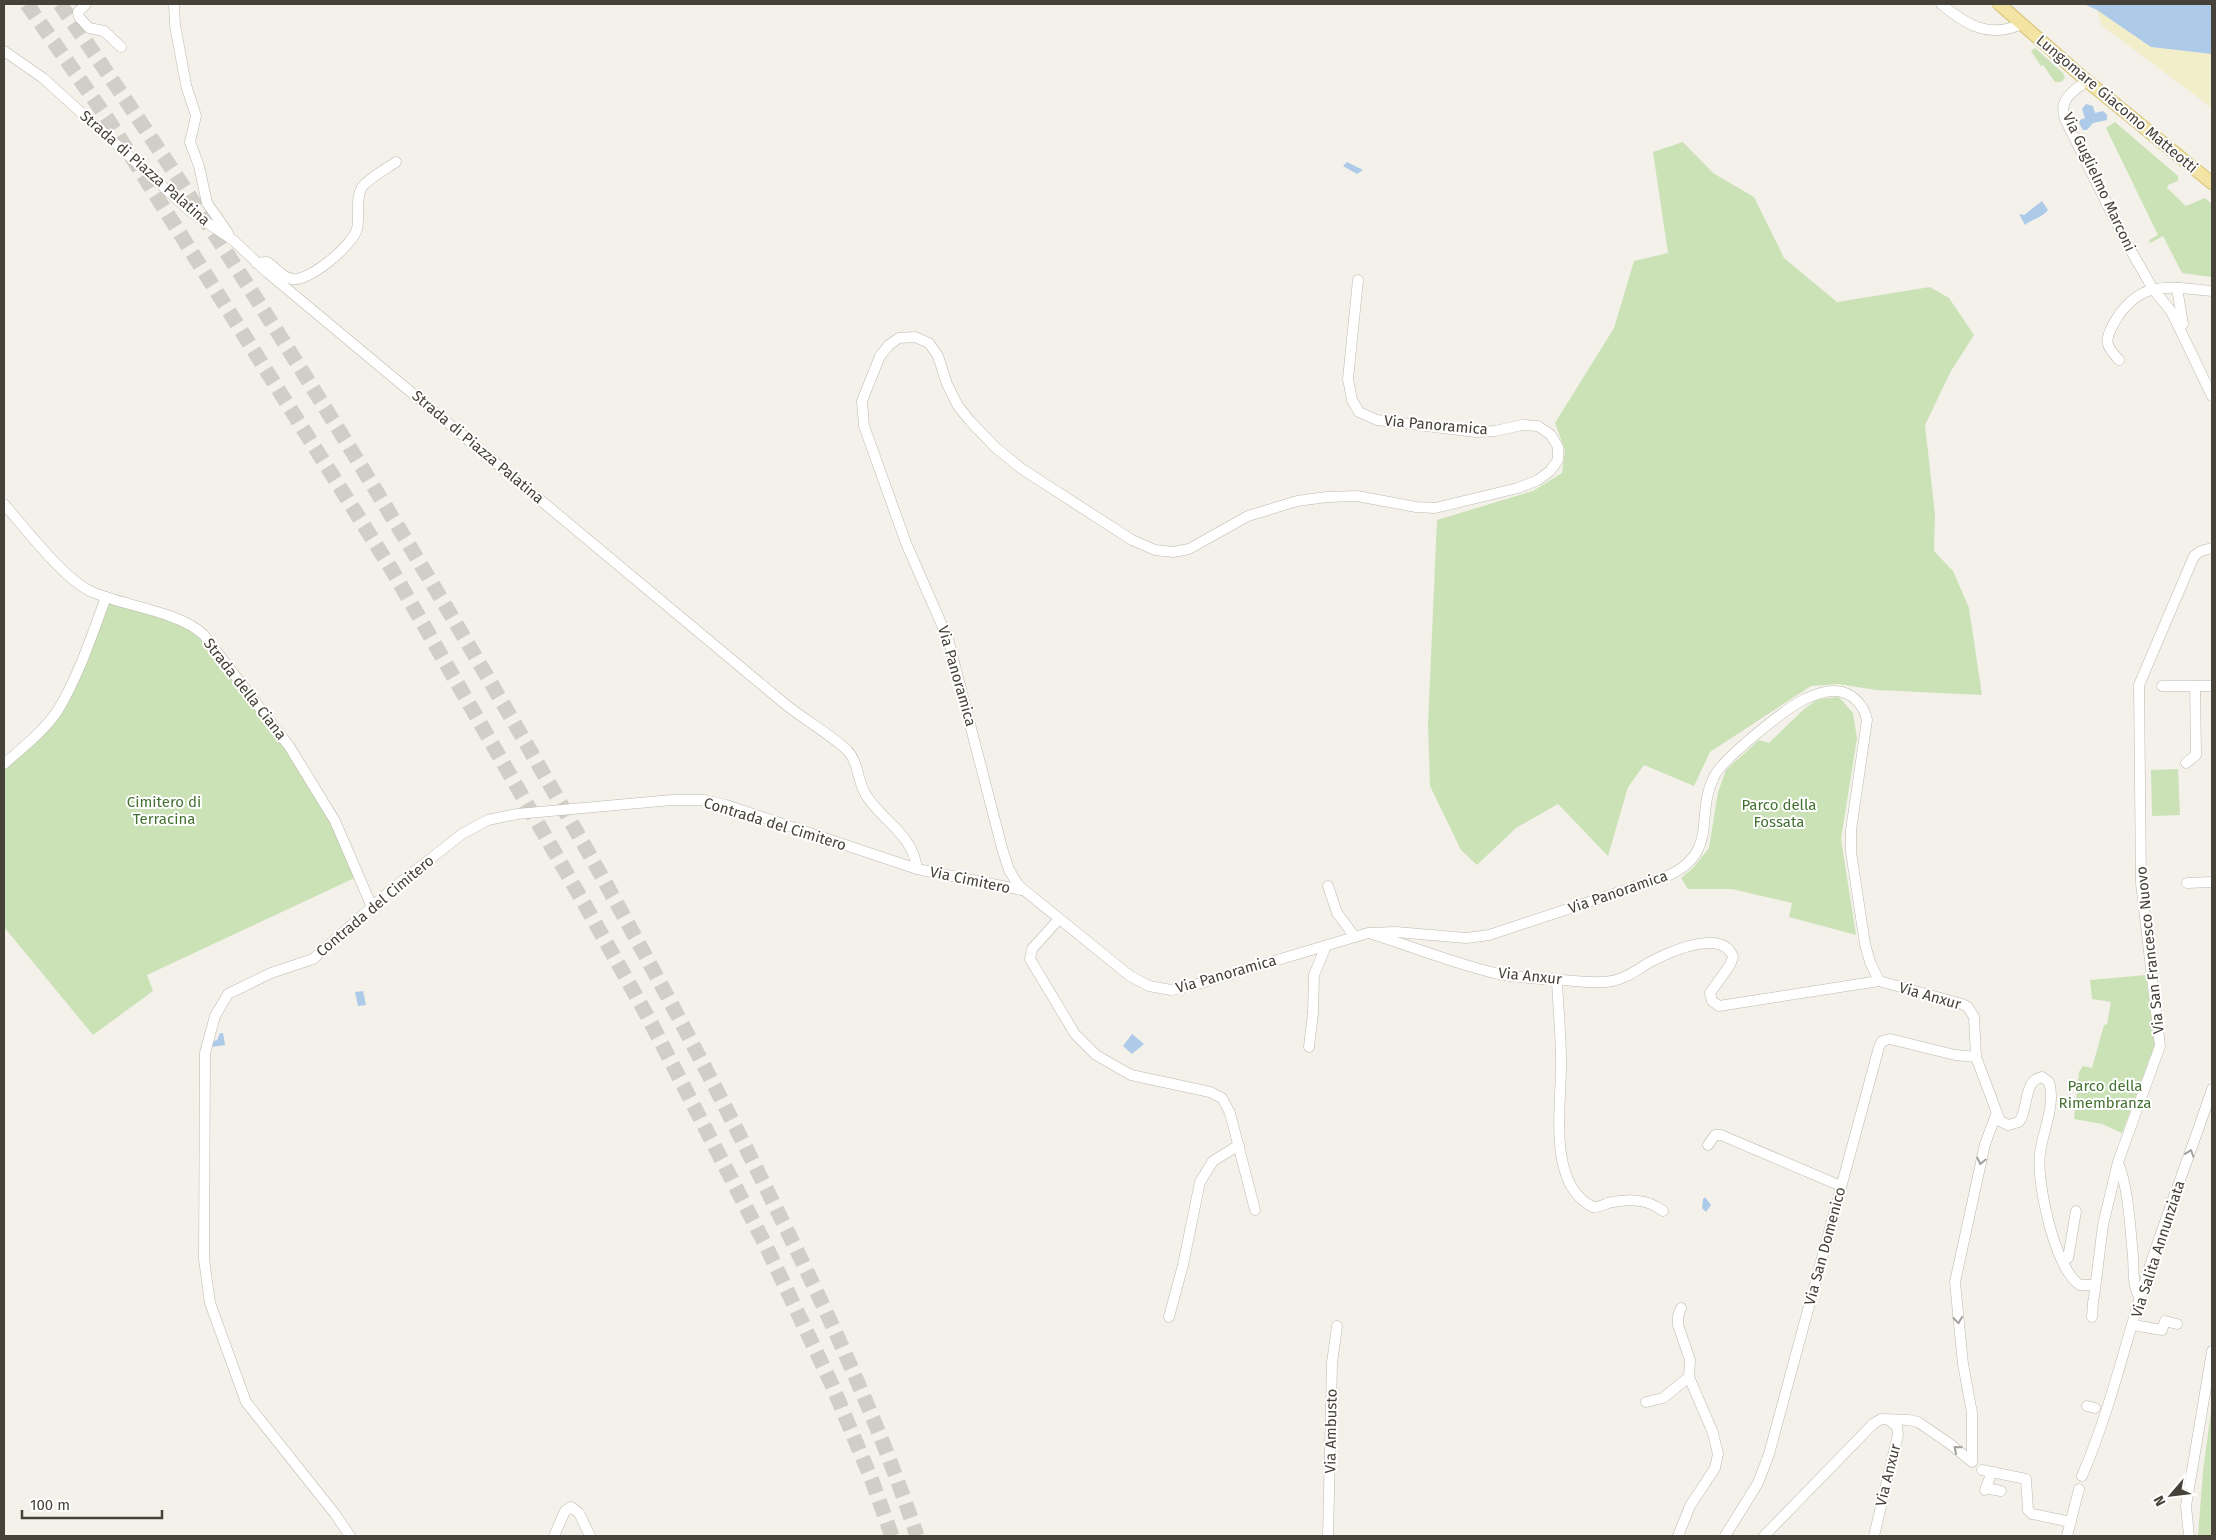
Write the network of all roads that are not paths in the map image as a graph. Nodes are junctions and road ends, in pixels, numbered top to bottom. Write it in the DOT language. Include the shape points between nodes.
graph roads {
  1 [pos="86,4"];
  2 [pos="174,4"];
  3 [pos="1941,4"];
  4 [pos="1999,4"];
  5 [pos="2022,24"];
  6 [pos="122,47"];
  7 [pos="4,50"];
  8 [pos="2088,81"];
  9 [pos="396,162"];
  10 [pos="2212,183"];
  11 [pos="233,240"];
  12 [pos="256,263"];
  13 [pos="1358,280"];
  14 [pos="2177,288"];
  15 [pos="2153,289"];
  16 [pos="2212,291"];
  17 [pos="2190,347"];
  18 [pos="2119,360"];
  19 [pos="2212,396"];
  20 [pos="4,504"];
  21 [pos="2212,548"];
  22 [pos="106,597"];
  23 [pos="2162,686"];
  24 [pos="2195,686"];
  25 [pos="2212,686"];
  26 [pos="2186,763"];
  27 [pos="4,764"];
  28 [pos="918,869"];
  29 [pos="2212,882"];
  30 [pos="2187,883"];
  31 [pos="1328,886"];
  32 [pos="1022,890"];
  33 [pos="372,907"];
  34 [pos="1059,919"];
  35 [pos="1368,933"];
  36 [pos="1355,937"];
  37 [pos="1326,946"];
  38 [pos="1557,980"];
  39 [pos="1878,981"];
  40 [pos="1308,1047"];
  41 [pos="1976,1057"];
  42 [pos="2211,1095"];
  43 [pos="1996,1114"];
  44 [pos="1239,1145"];
  45 [pos="1708,1145"];
  46 [pos="2118,1162"];
  47 [pos="1841,1186"];
  48 [pos="1255,1210"];
  49 [pos="1663,1210"];
  50 [pos="2076,1211"];
  51 [pos="2068,1258"];
  52 [pos="2094,1285"];
  53 [pos="2140,1298"];
  54 [pos="1681,1308"];
  55 [pos="1169,1317"];
  56 [pos="2092,1317"];
  57 [pos="2177,1324"];
  58 [pos="1337,1326"];
  59 [pos="2131,1330"];
  60 [pos="2212,1351"];
  61 [pos="1689,1378"];
  62 [pos="1646,1402"];
  63 [pos="1890,1421"];
  64 [pos="1980,1468"];
  65 [pos="2082,1476"];
  66 [pos="2079,1489"];
  67 [pos="2001,1491"];
  68 [pos="2071,1522"];
  69 [pos="350,1536"];
  70 [pos="554,1536"];
  71 [pos="590,1536"];
  72 [pos="1328,1536"];
  73 [pos="1678,1536"];
  74 [pos="1725,1536"];
  75 [pos="1764,1536"];
  76 [pos="1874,1536"];
  77 [pos="2067,1536"];
  78 [pos="2189,1536"];
  1 -- 6 [label="street" via="78,12 80,18 91,29 104,31"];
  2 -- 11 [label="street" via="184,76 196,116 190,142 207,203"];
  3 -- 5 [label="street" via="1962,21 1985,30 2008,30"];
  4 -- 5 [label="main road, Lungomare Giacomo Matteotti"];
  5 -- 8 [label="main road, Lungomare Giacomo Matteotti"];
  7 -- 11 [label="street, Strada di Piazza Palatina" via="55,89 191,212"];
  8 -- 10 [label="main road, Lungomare Giacomo Matteotti"];
  8 -- 15 [label="street, Via Guglielmo Marconi" via="2067,97 2063,103 2064,114 2116,222"];
  9 -- 12 [label="street" via="363,187 354,236 319,268 295,279 283,276 267,262"];
  11 -- 12 [label="street, Strada di Piazza Palatina"];
  12 -- 28 [label="street, Strada di Piazza Palatina" via="789,707 847,750 855,762 866,795 906,839 914,852"];
  13 -- 32 [label="street, Via Panoramica" via="1348,379 1352,400 1360,412 1377,420 1476,432 1522,425 1538,426 1551,435 1558,447 1558,460 1550,471 1518,488 1441,507 1416,507 1357,496 1296,501 1248,516 1189,548 1173,552 1155,550 1132,540 1022,469 996,448 958,406 938,356 929,343 915,337 899,338 877,361 862,401 866,431 906,543 944,624 1002,848 1009,870"];
  14 -- 15 [label="street"];
  14 -- 16 [label="street"];
  14 -- 17 [label="street"];
  15 -- 17 [label="street, Via Guglielmo Marconi" via="2171,311"];
  15 -- 18 [label="street" via="2126,304 2108,333 2108,345"];
  17 -- 19 [label="street"];
  20 -- 22 [label="street, Strada della Ciana" via="73,580"];
  21 -- 46 [label="street, Via San Francesco Nuovo" via="2194,556 2139,686 2140,883 2160,1046"];
  22 -- 27 [label="street" via="84,657 57,711"];
  22 -- 33 [label="street, Strada della Ciana" via="190,624 206,638 299,761 335,821"];
  23 -- 24 [label="street"];
  24 -- 25 [label="street"];
  24 -- 26 [label="street" via="2196,755"];
  28 -- 32 [label="street, Via Cimitero"];
  28 -- 33 [label="street, Contrada del Cimitero" via="720,804 704,800 672,800 517,814 488,820 462,834"];
  29 -- 30 [label="street"];
  31 -- 36 [label="street" via="1337,913"];
  32 -- 34 [label="street, Via Panoramica"];
  33 -- 69 [label="street, Contrada del Cimitero" via="313,959 271,973 228,994 214,1016 205,1061 204,1266 210,1303 248,1406"];
  34 -- 37 [label="street, Via Panoramica" via="1130,976 1161,989 1194,985"];
  34 -- 44 [label="street" via="1032,949 1030,959 1079,1040 1102,1060 1131,1075 1218,1096 1228,1108"];
  35 -- 36 [label="street, Via Panoramica"];
  35 -- 38 [label="street, Via Anxur" via="1489,972"];
  35 -- 39 [label="street, Via Panoramica" via="1466,938 1489,935 1673,874 1691,859 1702,841 1708,792 1722,764 1798,704 1821,693 1836,691 1857,700 1867,720 1851,830 1851,852 1865,944"];
  36 -- 37 [label="street, Via Panoramica"];
  37 -- 40 [label="street" via="1314,975"];
  38 -- 39 [label="street, Via Anxur" via="1617,980 1666,954 1716,942 1727,946 1733,957 1710,993 1712,1002 1719,1006"];
  38 -- 49 [label="street" via="1561,1065 1559,1134 1570,1184 1581,1200 1593,1207 1641,1201 1653,1203"];
  39 -- 41 [label="street, Via Anxur" via="1968,1007 1974,1017"];
  41 -- 43 [label="street, Via Anxur"];
  41 -- 47 [label="street, Via San Domenico" via="1954,1055 1895,1040 1882,1042 1876,1053"];
  53 -- 42 [label="street, Via Salita Annunziata, one-way"];
  43 -- 52 [label="street" via="2005,1125 2017,1123 2023,1115 2031,1083 2042,1077 2049,1082 2050,1098 2039,1166 2045,1205 2068,1272 2080,1285"];
  43 -- 64 [label="street, one-way" via="1985,1144 1955,1276 1963,1364"];
  44 -- 48 [label="street"];
  44 -- 55 [label="street" via="1213,1161 1200,1182"];
  45 -- 47 [label="street" via="1715,1135 1722,1135"];
  46 -- 52 [label="street, Via San Francesco Nuovo" via="2103,1225"];
  46 -- 53 [label="street" via="2132,1247 2134,1285"];
  47 -- 74 [label="street, Via San Domenico" via="1769,1454 1758,1483"];
  50 -- 51 [label="street"];
  52 -- 56 [label="street, Via San Francesco Nuovo"];
  53 -- 59 [label="street, Via Salita Annunziata"];
  54 -- 61 [label="street" via="1678,1325 1690,1360"];
  57 -- 59 [label="street" via="2165,1321 2162,1330"];
  58 -- 72 [label="street, Via Ambusto" via="1333,1356"];
  59 -- 65 [label="street, Via Salita Annunziata" via="2108,1409 2092,1443"];
  60 -- 78 [label="street" via="2186,1506"];
  61 -- 62 [label="street" via="1663,1398"];
  61 -- 73 [label="street" via="1715,1438 1718,1458 1687,1512"];
  64 -- 63 [label="street, Via Anxur, one-way" via="1918,1422 1905,1419"];
  63 -- 75 [label="street" via="1881,1419 1873,1424"];
  63 -- 76 [label="street, Via Anxur" via="1898,1435"];
  64 -- 67 [label="street" via="1986,1489"];
  64 -- 68 [label="street" via="2026,1479 2028,1510 2032,1514"];
  66 -- 68 [label="street"];
  68 -- 77 [label="street"];
  70 -- 71 [label="street" via="565,1511 571,1507 579,1513"];
}
